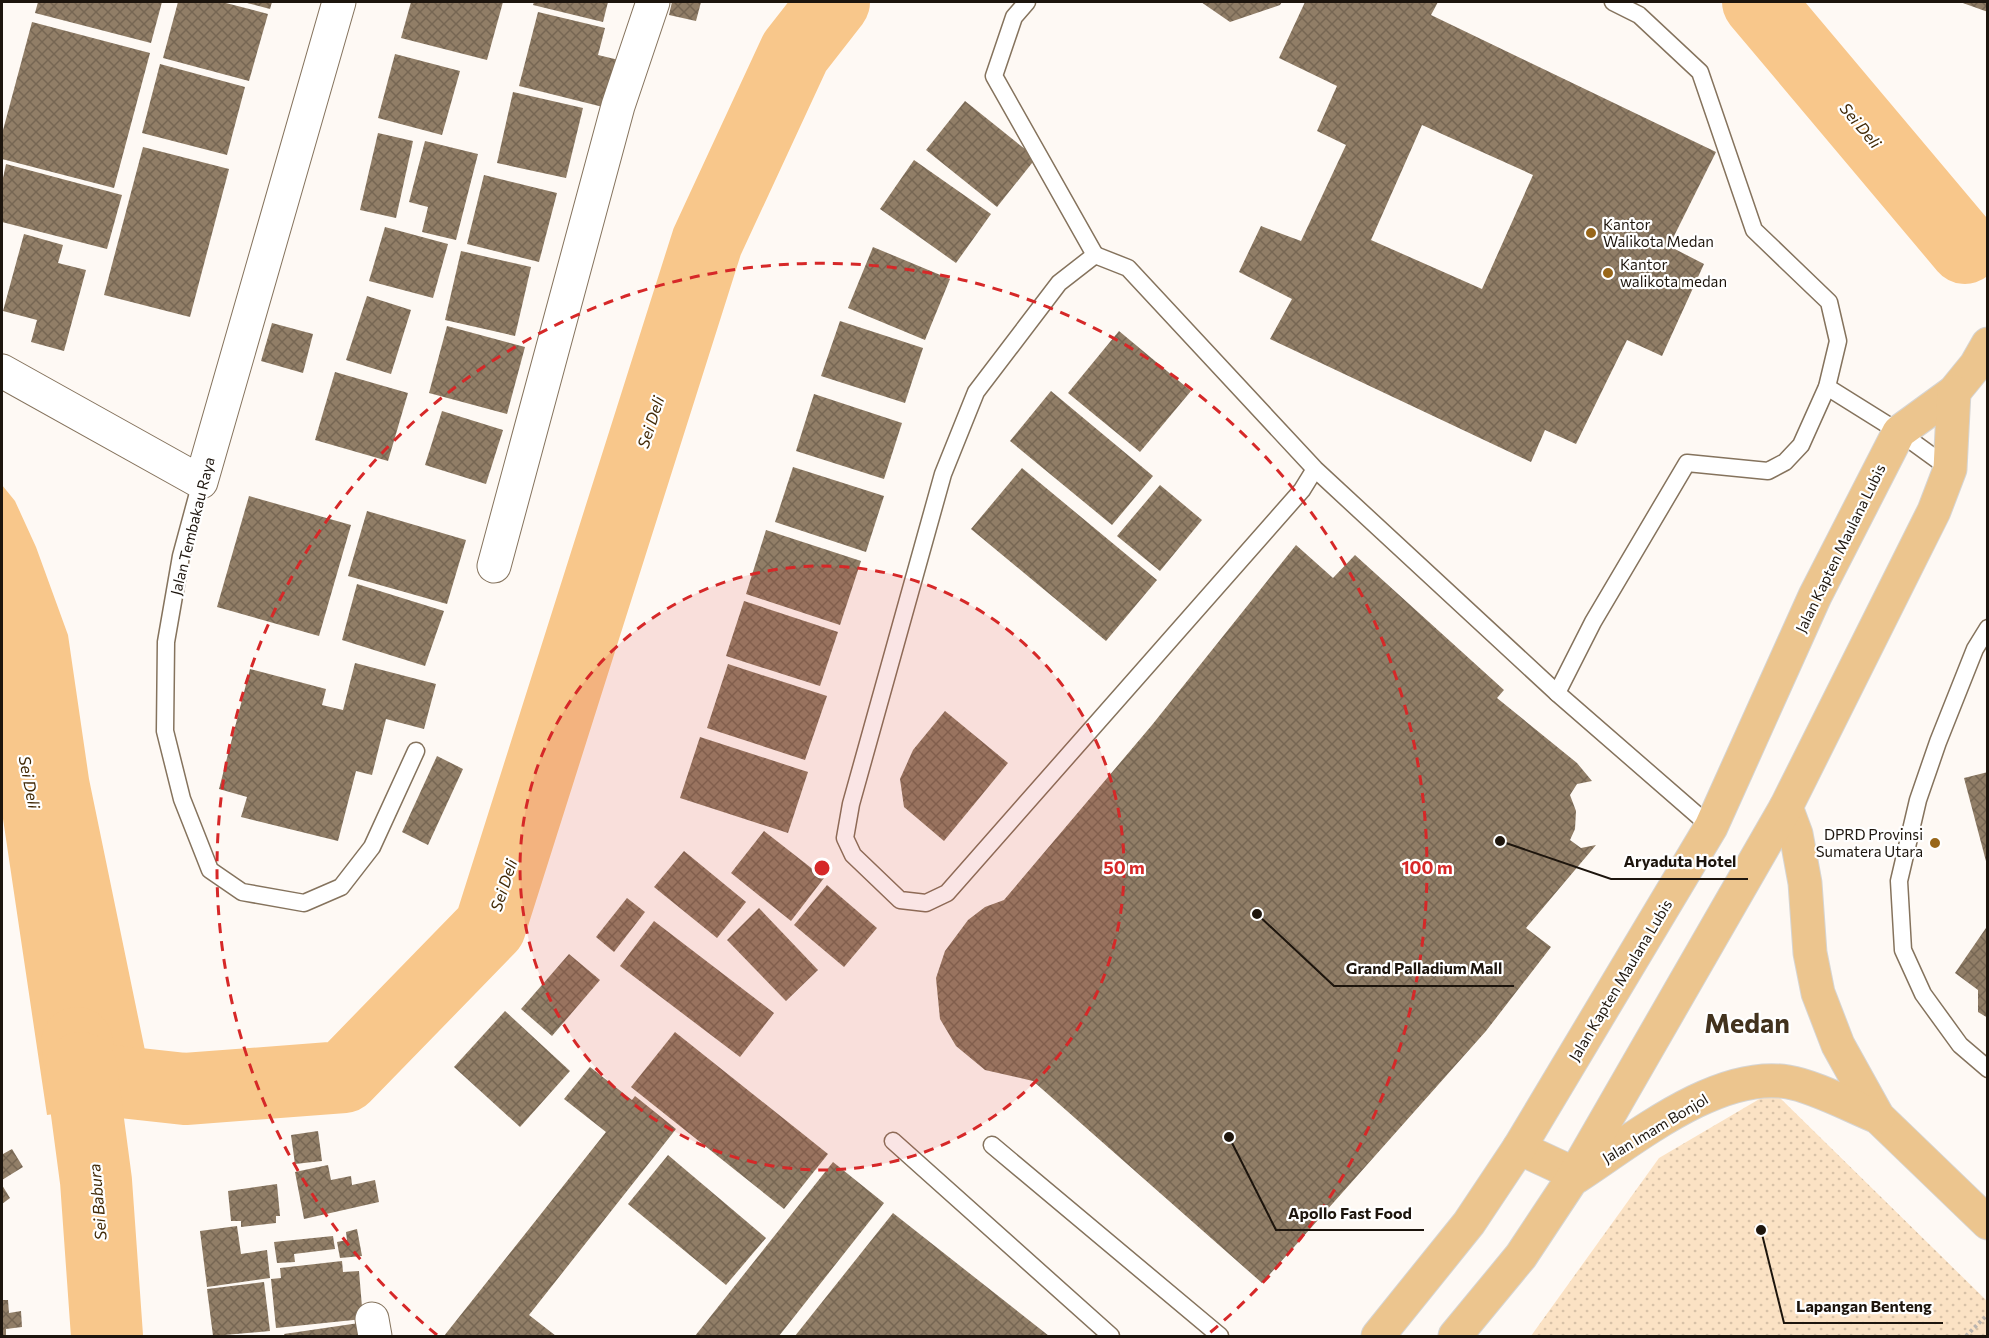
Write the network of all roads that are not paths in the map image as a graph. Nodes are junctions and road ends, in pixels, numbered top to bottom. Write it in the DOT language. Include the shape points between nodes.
graph roads {
  1 [pos="339,2"];
  2 [pos="653,2"];
  3 [pos="1027,2"];
  4 [pos="1613,2"];
  5 [pos="1095,255"];
  6 [pos="1982,354"];
  7 [pos="2,371"];
  8 [pos="1827,387"];
  9 [pos="1954,392"];
  10 [pos="1899,432"];
  11 [pos="1315,469"];
  12 [pos="1950,469"];
  13 [pos="201,482"];
  14 [pos="494,566"];
  15 [pos="1988,628"];
  16 [pos="1557,693"];
  17 [pos="416,751"];
  18 [pos="1786,807"];
  19 [pos="1711,827"];
  20 [pos="1988,1069"];
  21 [pos="1878,1117"];
  22 [pos="893,1141"];
  23 [pos="992,1145"];
  24 [pos="1519,1148"];
  25 [pos="1574,1176"];
  26 [pos="1988,1223"];
  27 [pos="1111,1336"];
  28 [pos="1220,1336"];
  29 [pos="1378,1336"];
  30 [pos="1455,1336"];
  1 -- 13 [label="street, Jalan Tembakau Raya"];
  2 -- 14 [label="street" via="618,106"];
  3 -- 5 [label="lane" via="1014,17 994,76"];
  4 -- 8 [label="lane" via="1639,15 1700,72 1754,230 1829,302 1838,341"];
  5 -- 11 [label="lane" via="1128,268"];
  5 -- 11 [label="lane" via="1059,283 976,392 943,474 851,804 845,838 861,863 900,900 926,903 947,893 1294,499"];
  6 -- 9 [label="main road, Jalan Kapten Maulana Lubis"];
  7 -- 13 [label="street"];
  8 -- 10 [label="lane"];
  8 -- 16 [label="lane" via="1801,446 1785,462 1767,471 1687,464 1593,622"];
  9 -- 10 [label="main road, Jalan Kapten Maulana Lubis"];
  9 -- 12 [label="main road"];
  10 -- 12 [label="lane"];
  10 -- 19 [label="main road, Jalan Kapten Maulana Lubis" via="1815,596"];
  11 -- 16 [label="lane"];
  12 -- 18 [label="main road" via="1934,511"];
  13 -- 17 [label="lane, Jalan Tembakau Raya" via="181,556 166,642 165,731 182,799 210,870 242,892 304,903 341,887 372,847"];
  15 -- 20 [label="lane" via="1975,649 1938,742 1918,800 1899,882 1903,950 1923,994 1960,1045"];
  16 -- 19 [label="lane"];
  18 -- 21 [label="main road, Jalan Imam Bonjol" via="1796,834 1805,883 1810,953 1818,993 1838,1045"];
  18 -- 25 [label="main road"];
  19 -- 24 [label="main road, Jalan Kapten Maulana Lubis"];
  21 -- 25 [label="main road, Jalan Imam Bonjol" via="1791,1082 1764,1080 1697,1101"];
  21 -- 26 [label="main road, Jalan Imam Bonjol"];
  22 -- 27 [label="lane"];
  23 -- 28 [label="lane"];
  24 -- 25 [label="main road"];
  24 -- 29 [label="main road, Jalan Kapten Maulana Lubis" via="1469,1223"];
  25 -- 30 [label="main road" via="1521,1256"];
}
